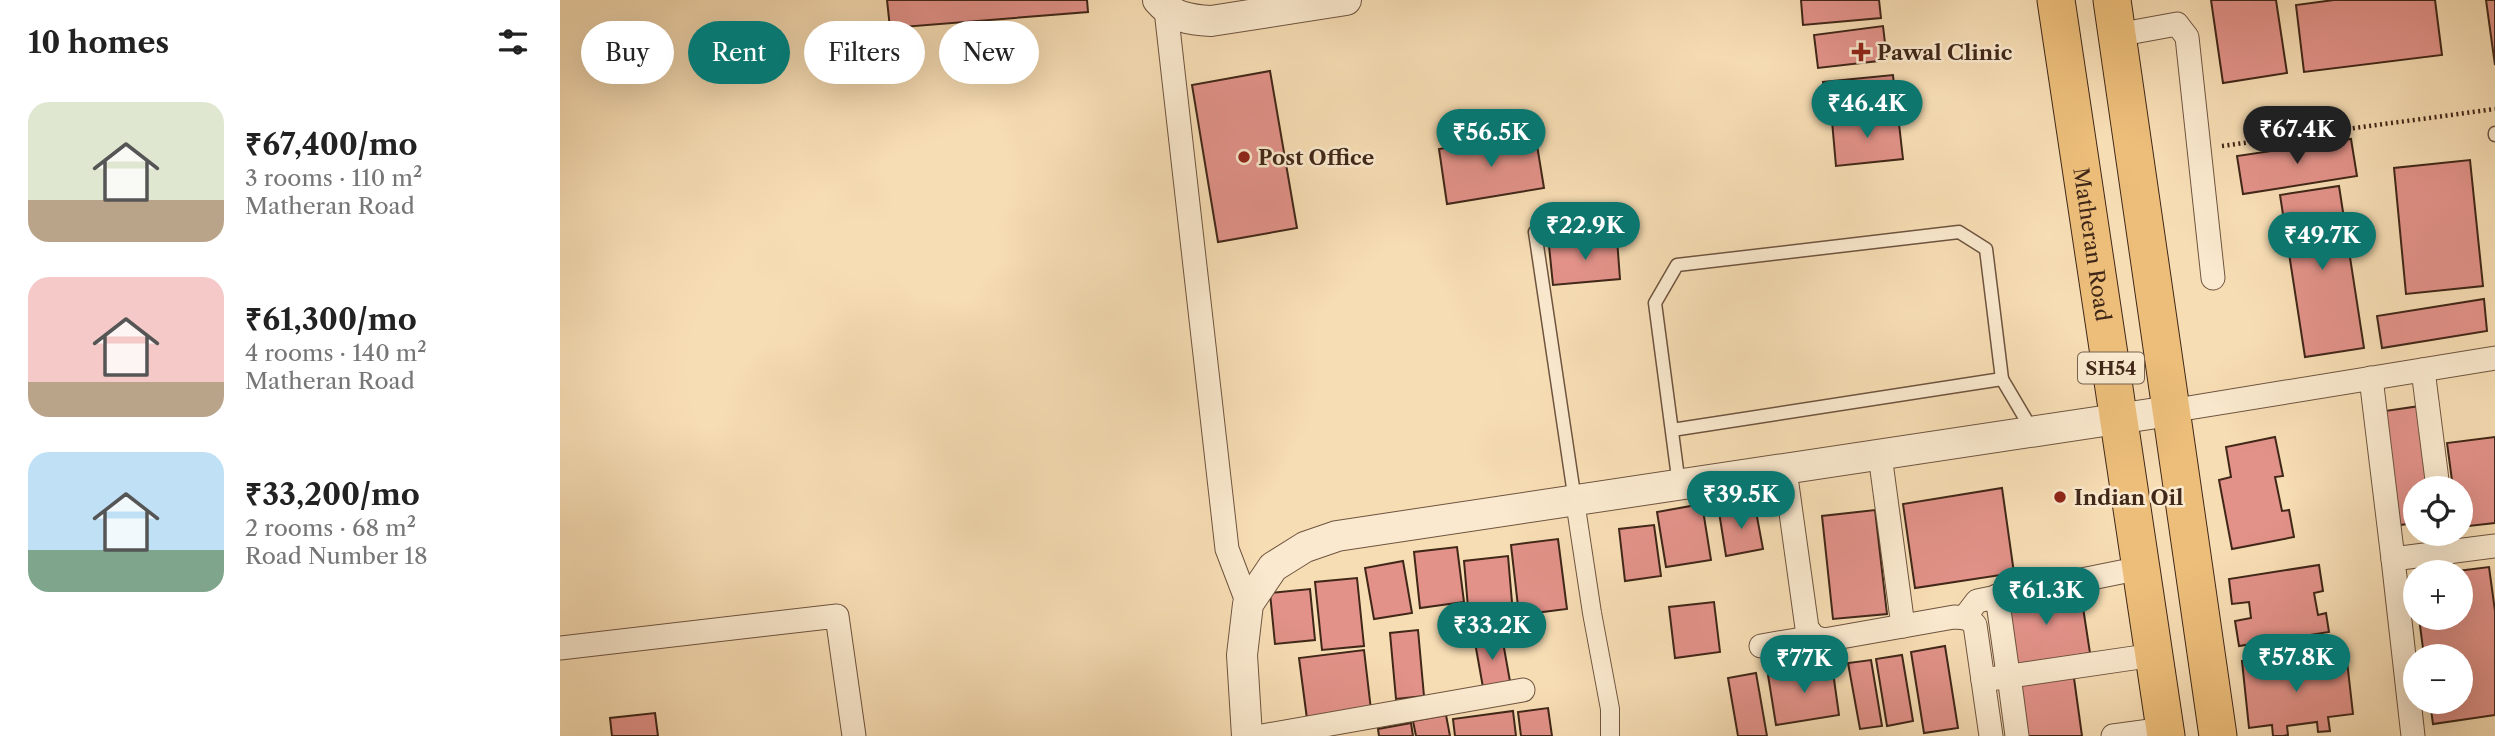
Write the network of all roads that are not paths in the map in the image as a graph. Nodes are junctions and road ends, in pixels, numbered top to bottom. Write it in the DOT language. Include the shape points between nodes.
graph roads {
  1 [pos="1346,0"];
  2 [pos="2056,0"];
  3 [pos="2112,0"];
  4 [pos="1162,5"];
  5 [pos="2117,35"];
  6 [pos="1535,232"];
  7 [pos="2213,278"];
  8 [pos="2495,358"];
  9 [pos="2423,370"];
  10 [pos="2371,378"];
  11 [pos="2002,379"];
  12 [pos="2170,411"];
  13 [pos="2118,418"];
  14 [pos="1672,430"];
  15 [pos="2033,431"];
  16 [pos="1880,455"];
  17 [pos="1785,470"];
  18 [pos="2436,476"];
  19 [pos="1679,485"];
  20 [pos="1575,501"];
  21 [pos="2495,546"];
  22 [pos="2393,559"];
  23 [pos="2141,568"];
  24 [pos="1997,596"];
  25 [pos="1248,604"];
  26 [pos="1964,618"];
  27 [pos="1903,626"];
  28 [pos="1814,637"];
  29 [pos="1761,646"];
  30 [pos="560,648"];
  31 [pos="2153,650"];
  32 [pos="2008,672"];
  33 [pos="1983,676"];
  34 [pos="1523,690"];
  35 [pos="2165,733"];
  36 [pos="854,736"];
  37 [pos="1247,736"];
  38 [pos="1262,736"];
  39 [pos="1610,736"];
  40 [pos="1991,736"];
  41 [pos="2017,736"];
  42 [pos="2113,736"];
  43 [pos="2218,736"];
  44 [pos="2413,736"];
  1 -- 4 [label="street" via="1211,21 1190,20"];
  2 -- 13 [label="main road, Matheran Road / SH54"];
  3 -- 5 [label="main road, SH54"];
  4 -- 25 [label="street" via="1227,549"];
  5 -- 7 [label="street" via="2177,24 2187,37"];
  5 -- 12 [label="main road, SH54"];
  6 -- 20 [label="lane"];
  8 -- 9 [label="street"];
  9 -- 10 [label="street"];
  9 -- 18 [label="street"];
  10 -- 12 [label="street"];
  10 -- 22 [label="street"];
  11 -- 14 [label="lane"];
  11 -- 14 [label="lane" via="1986,249 1959,232 1677,265 1655,303"];
  11 -- 15 [label="lane"];
  12 -- 13 [label="street"];
  12 -- 43 [label="main road, SH54"];
  13 -- 15 [label="street"];
  13 -- 23 [label="main road, Matheran Road / SH54"];
  14 -- 19 [label="lane"];
  15 -- 16 [label="street"];
  16 -- 17 [label="street"];
  16 -- 27 [label="street"];
  17 -- 19 [label="street"];
  17 -- 28 [label="street" via="1807,628"];
  19 -- 20 [label="street"];
  20 -- 25 [label="street" via="1337,536 1305,547 1273,567"];
  20 -- 39 [label="street" via="1611,709"];
  21 -- 22 [label="street"];
  22 -- 44 [label="street"];
  23 -- 24 [label="street"];
  23 -- 31 [label="main road, Matheran Road / SH54"];
  24 -- 26 [label="street" via="1977,601"];
  24 -- 32 [label="street"];
  25 -- 37 [label="street" via="1242,655"];
  26 -- 27 [label="street"];
  26 -- 33 [label="street" via="1975,625"];
  27 -- 28 [label="street" via="1824,640"];
  28 -- 29 [label="street"];
  30 -- 36 [label="street" via="837,615"];
  31 -- 32 [label="street"];
  31 -- 35 [label="main road, Matheran Road / SH54"];
  32 -- 33 [label="street"];
  32 -- 41 [label="street"];
  33 -- 40 [label="street"];
  34 -- 38 [label="street"];
  35 -- 42 [label="street"];
}
